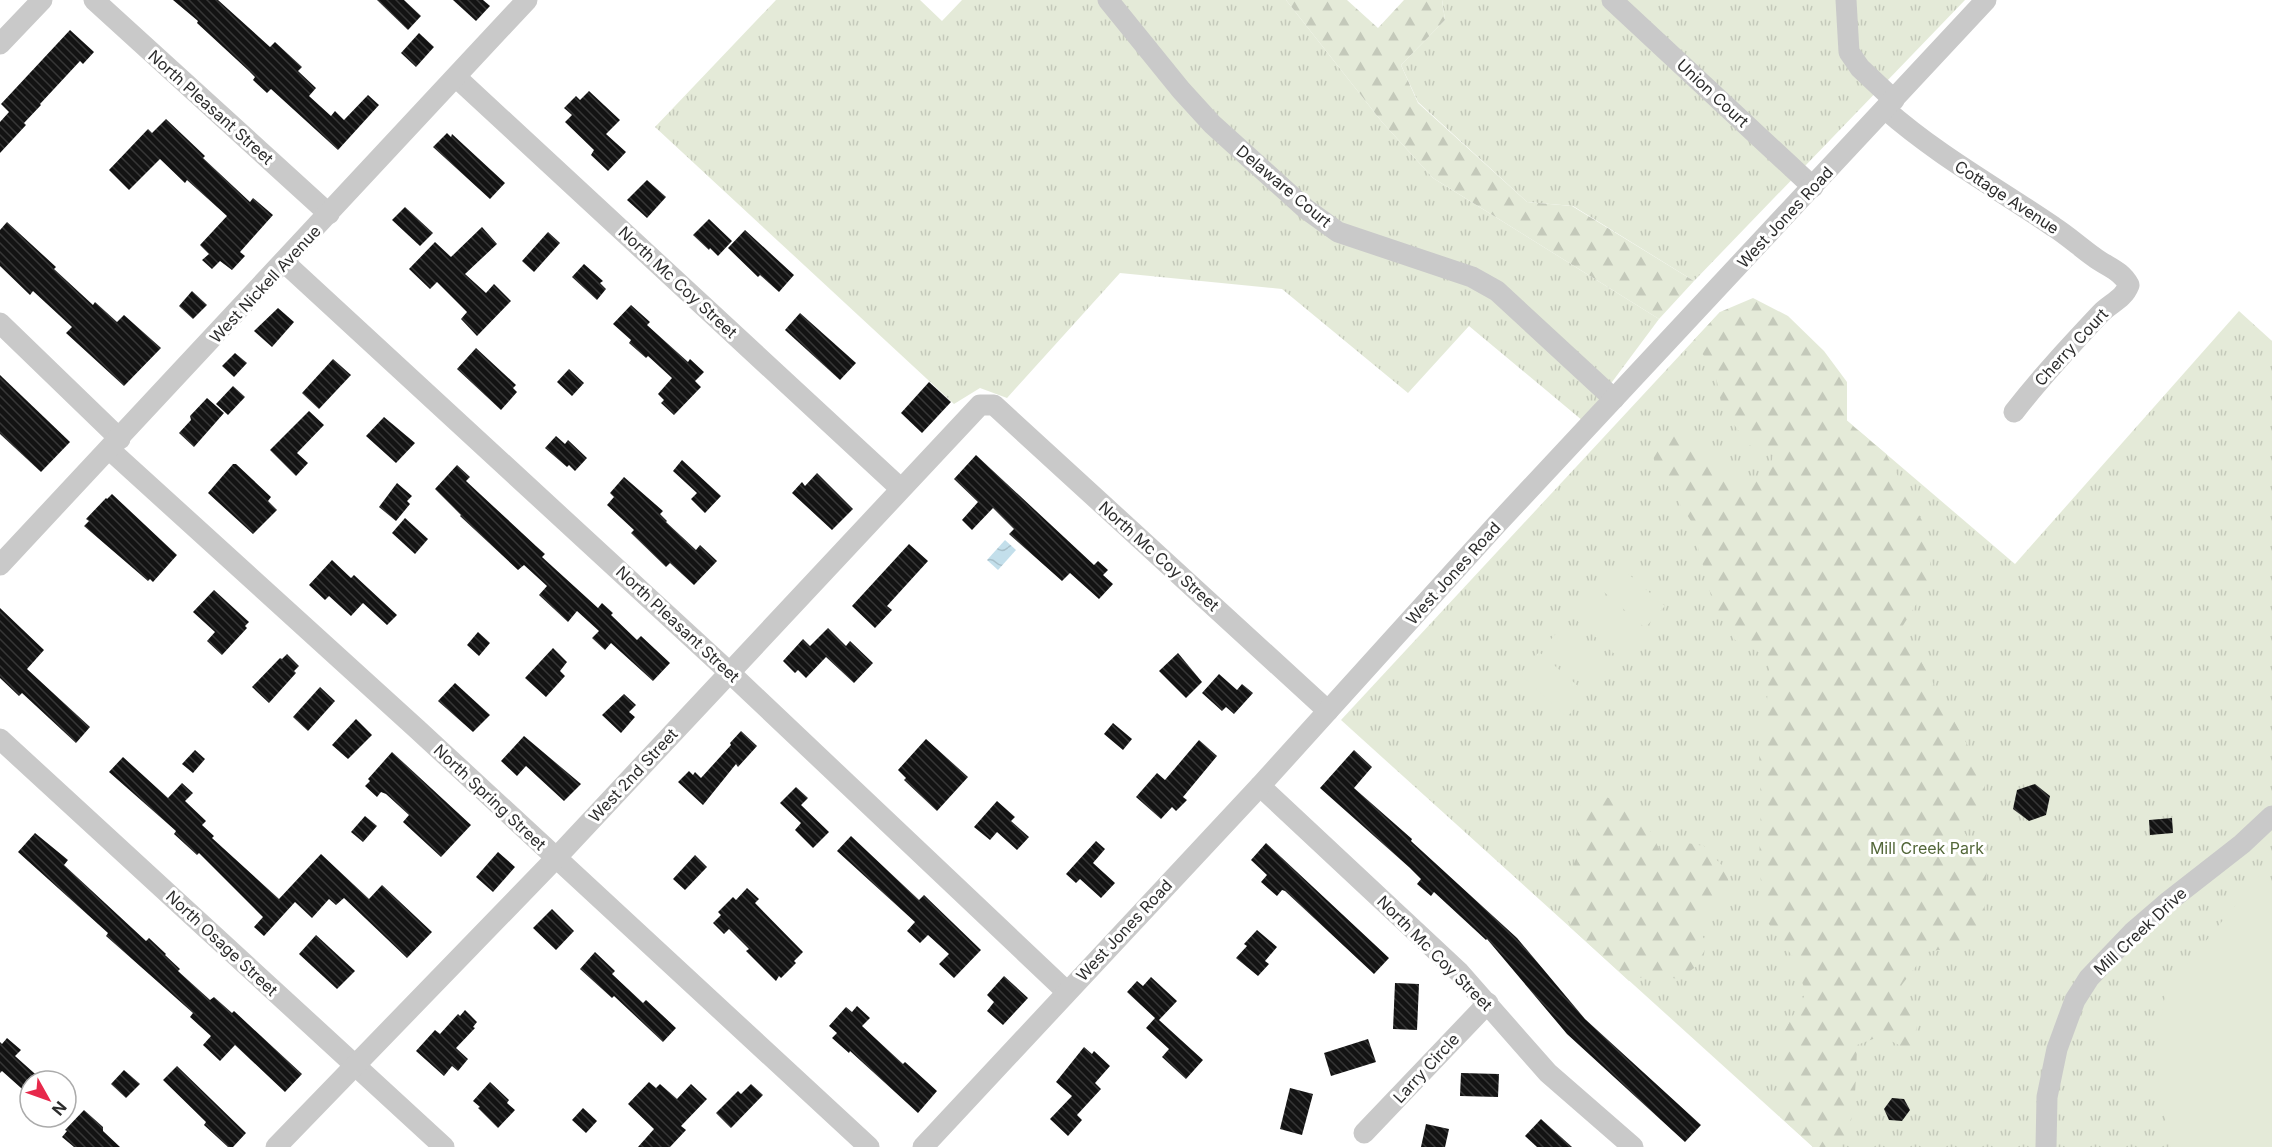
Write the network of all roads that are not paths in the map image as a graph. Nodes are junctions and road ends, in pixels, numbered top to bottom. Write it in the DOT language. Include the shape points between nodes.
graph roads {
  1 [pos="42,0"];
  2 [pos="94,0"];
  3 [pos="527,0"];
  4 [pos="1108,0"];
  5 [pos="1612,0"];
  6 [pos="1846,0"];
  7 [pos="1986,0"];
  8 [pos="0,44"];
  9 [pos="456,77"];
  10 [pos="1889,105"];
  11 [pos="1813,187"];
  12 [pos="329,214"];
  13 [pos="284,262"];
  14 [pos="2128,285"];
  15 [pos="0,323"];
  16 [pos="1614,399"];
  17 [pos="987,405"];
  18 [pos="2014,412"];
  19 [pos="115,445"];
  20 [pos="900,488"];
  21 [pos="0,565"];
  22 [pos="729,672"];
  23 [pos="1328,711"];
  24 [pos="0,739"];
  25 [pos="1260,786"];
  26 [pos="2272,816"];
  27 [pos="556,858"];
  28 [pos="1066,991"];
  29 [pos="1488,1003"];
  30 [pos="355,1066"];
  31 [pos="1364,1133"];
  32 [pos="1625,1145"];
  33 [pos="276,1147"];
  34 [pos="444,1147"];
  35 [pos="869,1147"];
  36 [pos="923,1147"];
  37 [pos="2046,1147"];
  1 -- 8 [label="street"];
  2 -- 12 [label="street, North Pleasant Street"];
  3 -- 9 [label="street, West Nickell Avenue"];
  4 -- 16 [label="street, Delaware Court" via="1212,124 1306,208 1338,232 1472,277 1497,291"];
  5 -- 11 [label="street, Union Court"];
  6 -- 10 [label="street, Cottage Avenue" via="1849,52"];
  7 -- 10 [label="street, West Jones Road"];
  9 -- 12 [label="street, West Nickell Avenue"];
  9 -- 20 [label="street, North Mc Coy Street"];
  10 -- 11 [label="street, West Jones Road"];
  10 -- 14 [label="street, Cottage Avenue" via="1946,158 2115,269"];
  11 -- 16 [label="street, West Jones Road"];
  12 -- 13 [label="street, West Nickell Avenue"];
  13 -- 19 [label="street, West Nickell Avenue"];
  13 -- 22 [label="street, North Pleasant Street"];
  14 -- 18 [label="street, Cherry Court" via="2125,295 2104,309 2041,376"];
  15 -- 19 [label="street, North Spring Street"];
  16 -- 23 [label="street, West Jones Road"];
  17 -- 20 [label="street, West 2nd Street" via="970,413"];
  17 -- 23 [label="street, North Mc Coy Street" via="994,405"];
  19 -- 21 [label="street, West Nickell Avenue"];
  19 -- 27 [label="street, North Spring Street"];
  20 -- 22 [label="street, West 2nd Street"];
  22 -- 27 [label="street, West 2nd Street"];
  22 -- 28 [label="street, North Pleasant Street"];
  23 -- 25 [label="street, West Jones Road"];
  24 -- 30 [label="street, North Osage Street"];
  25 -- 28 [label="street, West Jones Road"];
  25 -- 29 [label="street, North Mc Coy Street"];
  26 -- 37 [label="street, Mill Creek Drive" via="2160,909 2089,978 2075,1000 2056,1049 2047,1097"];
  27 -- 30 [label="street, West 2nd Street"];
  27 -- 35 [label="street, North Spring Street"];
  28 -- 36 [label="street, West Jones Road"];
  29 -- 31 [label="street, Larry Circle"];
  29 -- 32 [label="street, North Mc Coy Street" via="1548,1073"];
  30 -- 33 [label="street, West 2nd Street"];
  30 -- 34 [label="street, North Osage Street"];
}
